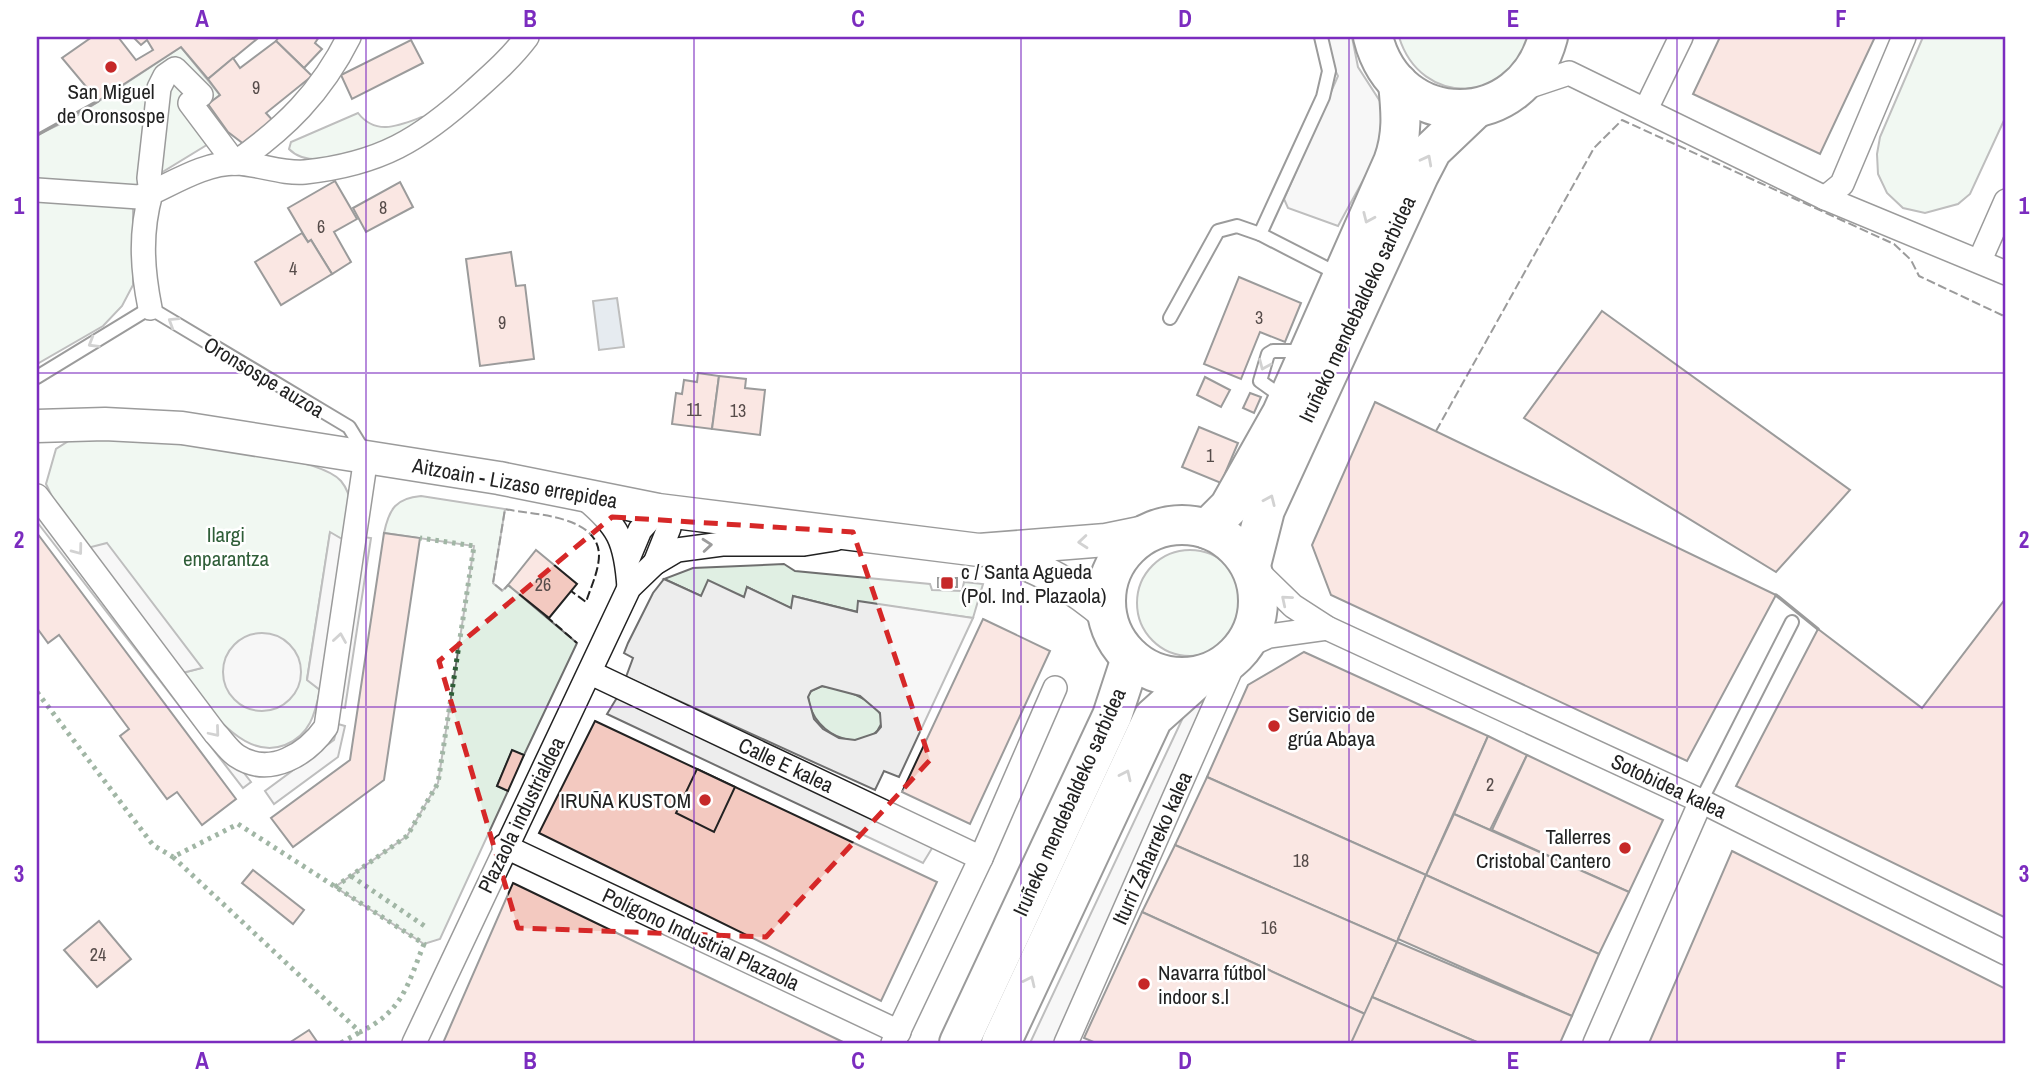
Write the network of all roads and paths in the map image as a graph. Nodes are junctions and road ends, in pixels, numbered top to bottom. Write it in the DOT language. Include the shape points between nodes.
graph roads {
  1 [pos="349,37"];
  2 [pos="527,37"];
  3 [pos="1321,37"];
  4 [pos="1373,37"];
  5 [pos="1548,37"];
  6 [pos="1681,37"];
  7 [pos="1904,37"];
  8 [pos="1398,83"];
  9 [pos="1518,90"];
  10 [pos="1475,108"];
  11 [pos="1646,109"];
  12 [pos="235,163"];
  13 [pos="37,190"];
  14 [pos="151,193"];
  15 [pos="1825,198"];
  16 [pos="2006,201"];
  17 [pos="1260,233"];
  18 [pos="1980,260"];
  19 [pos="2006,273"];
  20 [pos="1342,276"];
  21 [pos="150,308"];
  22 [pos="1170,318"];
  23 [pos="37,377"];
  24 [pos="37,426"];
  25 [pos="366,457"];
  26 [pos="580,494"];
  27 [pos="37,496"];
  28 [pos="663,511"];
  29 [pos="1207,528"];
  30 [pos="1150,531"];
  31 [pos="854,536"];
  32 [pos="993,551"];
  33 [pos="627,561"];
  34 [pos="655,563"];
  35 [pos="1251,565"];
  36 [pos="629,588"];
  37 [pos="1107,615"];
  38 [pos="1792,622"];
  39 [pos="1327,628"];
  40 [pos="1240,650"];
  41 [pos="1130,658"];
  42 [pos="591,673"];
  43 [pos="1200,676"];
  44 [pos="1055,688"];
  45 [pos="1701,801"];
  46 [pos="504,846"];
  47 [pos="981,858"];
  48 [pos="2006,953"];
  49 [pos="896,1038"];
  50 [pos="414,1043"];
  51 [pos="959,1043"];
  52 [pos="1001,1043"];
  53 [pos="1066,1043"];
  54 [pos="1595,1043"];
  1 -- 12 [label="street" via="297,114"];
  2 -- 12 [label="street" via="428,132 398,148 351,165 302,172"];
  3 -- 17 [label="lane" via="1329,71 1323,97"];
  4 -- 8 [label="highway" via="1385,67"];
  5 -- 9 [label="highway" via="1542,60"];
  6 -- 11 [label="street"];
  7 -- 15 [label="street" via="1842,184"];
  8 -- 10 [label="highway" via="1433,105"];
  8 -- 20 [label="highway, Iruñeko mendebaldeko sarbidea, one-way" via="1400,144"];
  9 -- 10 [label="highway"];
  9 -- 11 [label="street" via="1569,73"];
  35 -- 10 [label="highway, Iruñeko mendebaldeko sarbidea, one-way" via="1265,510 1419,175 1432,150"];
  11 -- 15 [label="street"];
  12 -- 14 [label="street" via="210,167"];
  12 -- 14 [label="street" via="190,103 201,95 175,69 159,88"];
  13 -- 14 [label="street" via="139,197"];
  14 -- 21 [label="street" via="142,223"];
  15 -- 18 [label="street"];
  16 -- 18 [label="street"];
  17 -- 20 [label="lane"];
  17 -- 22 [label="lane" via="1237,226 1219,231"];
  18 -- 19 [label="street"];
  20 -- 29 [label="highway, Iruñeko mendebaldeko sarbidea, one-way" via="1282,413 1229,508"];
  21 -- 23 [label="lane, one-way"];
  25 -- 21 [label="lane, Oronsospe auzoa, one-way" via="349,427"];
  24 -- 25 [label="street, Aitzoain - Lizaso errepidea" via="182,428"];
  25 -- 26 [label="street, Aitzoain - Lizaso errepidea"];
  27 -- 25 [label="street, one-way" via="215,733 237,756 253,763 284,762 313,746 326,727"];
  26 -- 28 [label="street, Aitzoain - Lizaso errepidea"];
  26 -- 33 [label="street" via="611,522 622,539"];
  28 -- 31 [label="street, Aitzoain - Lizaso errepidea"];
  28 -- 33 [label="street" via="640,530"];
  28 -- 34 [label="street" via="669,528"];
  29 -- 30 [label="highway" via="1175,525"];
  29 -- 35 [label="highway" via="1228,540"];
  30 -- 32 [label="street, one-way"];
  30 -- 37 [label="highway" via="1121,555 1107,584"];
  31 -- 32 [label="street, Aitzoain - Lizaso errepidea"];
  34 -- 31 [label="street, one-way" via="677,550 696,546 804,544"];
  32 -- 37 [label="street" via="1046,571"];
  33 -- 36 [label="street"];
  34 -- 36 [label="street"];
  39 -- 35 [label="street, Sotobidea kalea, one-way" via="1293,606"];
  35 -- 40 [label="highway" via="1259,602 1255,623"];
  36 -- 42 [label="street, Plazaola industrialdea"];
  37 -- 41 [label="highway" via="1115,638"];
  38 -- 45 [label="lane"];
  39 -- 40 [label="street" via="1269,636"];
  39 -- 45 [label="street, Sotobidea kalea"];
  40 -- 43 [label="highway" via="1219,668"];
  40 -- 53 [label="street, Iturri Zaharreko kalea"];
  41 -- 43 [label="highway" via="1163,675"];
  41 -- 51 [label="highway, Iruñeko mendebaldeko sarbidea" via="1112,716"];
  42 -- 46 [label="street, Plazaola industrialdea"];
  42 -- 47 [label="street, Calle E kalea"];
  52 -- 43 [label="highway, Iruñeko mendebaldeko sarbidea, one-way" via="1153,718"];
  44 -- 47 [label="street"];
  45 -- 48 [label="street, Sotobidea kalea"];
  45 -- 54 [label="street"];
  46 -- 49 [label="street, Polígono Industrial Plazaola"];
  46 -- 50 [label="street, Plazaola industrialdea"];
  47 -- 49 [label="street"];
}
